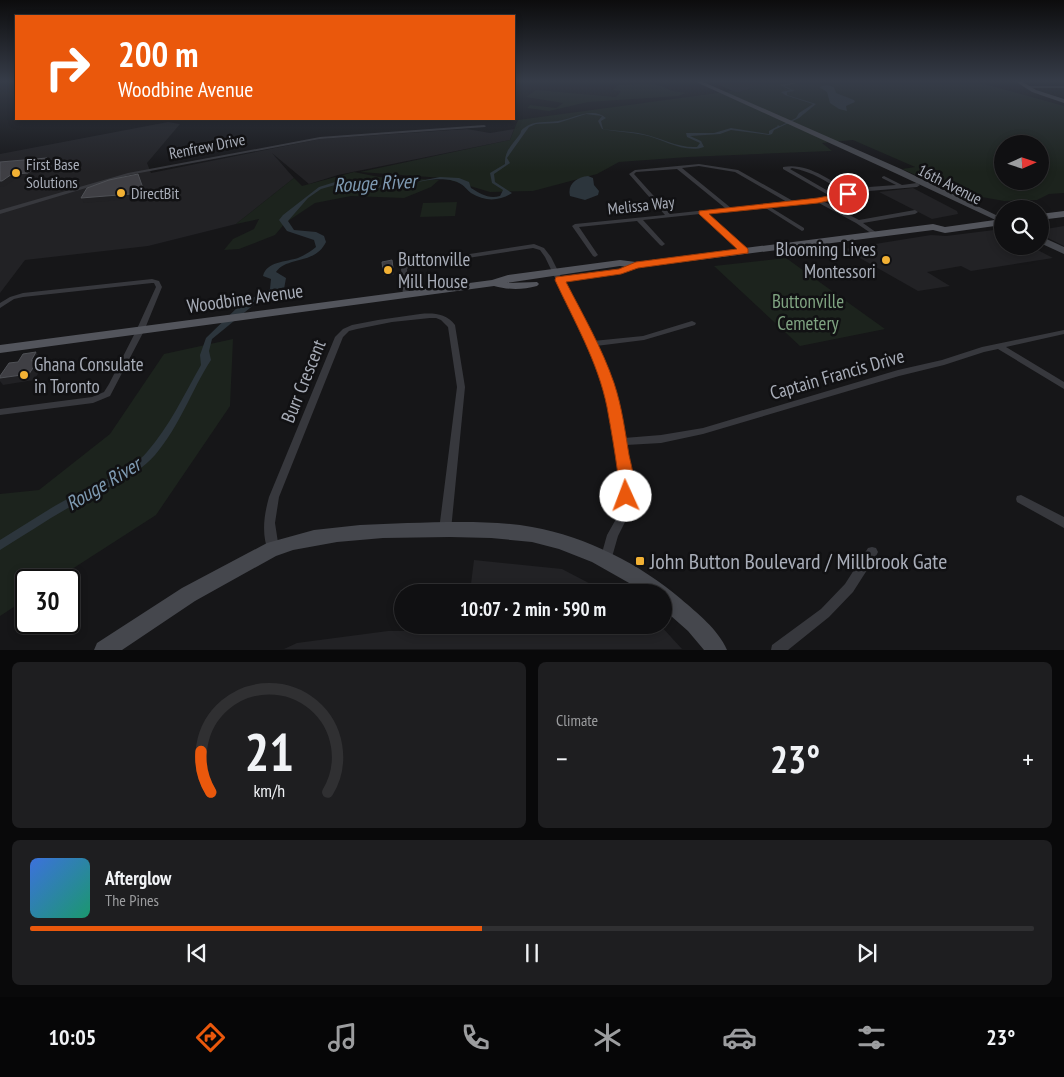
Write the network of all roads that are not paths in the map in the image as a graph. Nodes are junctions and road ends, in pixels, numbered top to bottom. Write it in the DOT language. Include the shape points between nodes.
graph roads {
  1 [pos="768,111"];
  2 [pos="484,126"];
  3 [pos="884,166"];
  4 [pos="678,167"];
  5 [pos="884,177"];
  6 [pos="917,185"];
  7 [pos="901,186"];
  8 [pos="850,194"];
  9 [pos="834,196"];
  10 [pos="818,200"];
  11 [pos="791,202"];
  12 [pos="764,205"];
  13 [pos="1064,207"];
  14 [pos="729,209"];
  15 [pos="1049,209"];
  16 [pos="0,212"];
  17 [pos="915,212"];
  18 [pos="702,213"];
  19 [pos="1064,214"];
  20 [pos="669,216"];
  21 [pos="978,216"];
  22 [pos="1049,216"];
  23 [pos="994,219"];
  24 [pos="994,219"];
  25 [pos="639,220"];
  26 [pos="994,221"];
  27 [pos="858,222"];
  28 [pos="933,227"];
  29 [pos="802,229"];
  30 [pos="875,234"];
  31 [pos="662,244"];
  32 [pos="1049,244"];
  33 [pos="1049,250"];
  34 [pos="745,251"];
  35 [pos="1064,251"];
  36 [pos="594,255"];
  37 [pos="1064,258"];
  38 [pos="558,276"];
  39 [pos="406,295"];
  40 [pos="0,306"];
  41 [pos="692,323"];
  42 [pos="140,331"];
  43 [pos="1064,332"];
  44 [pos="592,344"];
  45 [pos="999,346"];
  46 [pos="0,349"];
  47 [pos="1064,386"];
  48 [pos="0,412"];
  49 [pos="619,442"];
  50 [pos="1021,499"];
  51 [pos="1064,523"];
  52 [pos="445,530"];
  53 [pos="274,549"];
  54 [pos="872,552"];
  55 [pos="606,560"];
  56 [pos="648,584"];
  57 [pos="672,604"];
  58 [pos="104,650"];
  59 [pos="717,650"];
  60 [pos="777,650"];
  1 -- 3 [label="main road, 16th Avenue"];
  2 -- 16 [label="street, Renfrew Drive" via="302,141 123,175"];
  3 -- 6 [label="main road, 16th Avenue"];
  3 -- 23 [label="main road, 16th Avenue"];
  4 -- 11 [label="street" via="736,171"];
  4 -- 14 [label="street"];
  4 -- 20 [label="street" via="631,174"];
  5 -- 7 [label="street"];
  6 -- 7 [label="street, Melissa Way"];
  6 -- 21 [label="main road, 16th Avenue"];
  7 -- 8 [label="street, Melissa Way"];
  8 -- 9 [label="street, Melissa Way"];
  8 -- 9 [label="street" via="804,169 784,168"];
  9 -- 10 [label="street, Melissa Way"];
  10 -- 11 [label="street, Melissa Way"];
  10 -- 27 [label="street"];
  11 -- 12 [label="street, Melissa Way"];
  12 -- 14 [label="street, Melissa Way"];
  12 -- 29 [label="street"];
  13 -- 15 [label="main road"];
  14 -- 18 [label="street, Melissa Way"];
  17 -- 27 [label="street"];
  18 -- 20 [label="street, Melissa Way"];
  18 -- 34 [label="street"];
  19 -- 22 [label="main road"];
  20 -- 25 [label="street, Melissa Way"];
  21 -- 24 [label="main road, Woodbine Avenue"];
  21 -- 28 [label="main road, Woodbine Avenue" via="935,223"];
  25 -- 31 [label="street"];
  25 -- 36 [label="street, Melissa Way" via="575,226"];
  26 -- 28 [label="main road, Woodbine Avenue" via="945,230"];
  27 -- 30 [label="street"];
  28 -- 30 [label="main road, Woodbine Avenue"];
  30 -- 34 [label="main road, Woodbine Avenue"];
  32 -- 35 [label="main road"];
  33 -- 37 [label="main road"];
  34 -- 38 [label="main road, Woodbine Avenue" via="636,265 621,271"];
  38 -- 39 [label="main road, Woodbine Avenue" via="509,287 494,284"];
  38 -- 39 [label="street" via="542,249 534,246 407,265 404,269"];
  38 -- 44 [label="street"];
  39 -- 42 [label="main road, Woodbine Avenue"];
  40 -- 42 [label="street" via="23,295 157,282 159,287"];
  41 -- 44 [label="street" via="644,338"];
  42 -- 46 [label="main road, Woodbine Avenue"];
  42 -- 48 [label="street" via="107,394 94,400"];
  43 -- 45 [label="street, Captain Francis Drive"];
  44 -- 49 [label="street" via="614,406"];
  45 -- 47 [label="street"];
  45 -- 49 [label="street, Captain Francis Drive" via="898,372 703,430"];
  49 -- 55 [label="street" via="626,476 625,512 613,535"];
  50 -- 51 [label="street"];
  52 -- 53 [label="main road" via="335,536"];
  52 -- 53 [label="street, Burr Crescent" via="461,376 452,327 443,318 428,316 356,326 339,336 268,516"];
  52 -- 55 [label="main road" via="502,530 537,536 559,541"];
  53 -- 58 [label="main road" via="192,590"];
  54 -- 60 [label="street" via="849,588 825,612"];
  55 -- 56 [label="main road"];
  57 -- 59 [label="main road"];
}
